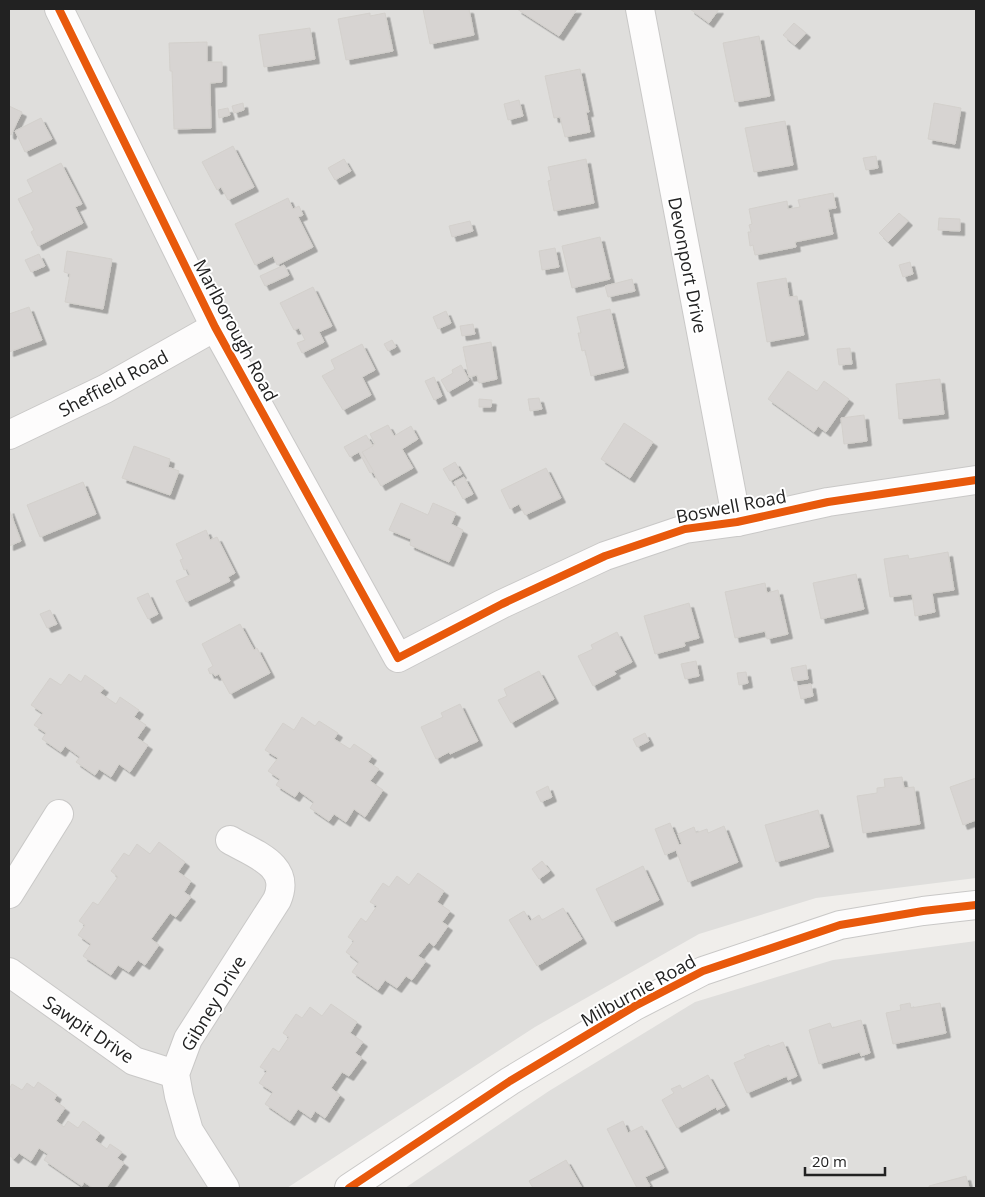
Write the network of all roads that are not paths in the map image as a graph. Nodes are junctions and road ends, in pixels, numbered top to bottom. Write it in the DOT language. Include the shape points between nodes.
graph roads {
  1 [pos="59,9"];
  2 [pos="640,9"];
  3 [pos="215,327"];
  4 [pos="9,435"];
  5 [pos="976,480"];
  6 [pos="736,522"];
  7 [pos="398,658"];
  8 [pos="59,814"];
  9 [pos="230,840"];
  10 [pos="9,894"];
  11 [pos="976,905"];
  12 [pos="9,972"];
  13 [pos="175,1074"];
  14 [pos="225,1188"];
  15 [pos="349,1188"];
  1 -- 3 [label="street, Marlborough Road"];
  2 -- 6 [label="street, Devonport Drive"];
  3 -- 4 [label="street, Sheffield Road" via="105,389"];
  3 -- 7 [label="street, Marlborough Road"];
  5 -- 6 [label="street, Boswell Road" via="828,502"];
  6 -- 7 [label="street, Boswell Road" via="685,529 605,556"];
  8 -- 10 [label="street"];
  9 -- 13 [label="street, Gibney Drive" via="275,868 280,892 188,1039"];
  11 -- 15 [label="street, Milburnie Road" via="840,925 703,970 635,1006 510,1081"];
  12 -- 13 [label="street, Sawpit Drive" via="134,1061"];
  13 -- 14 [label="street" via="188,1131"];
}
